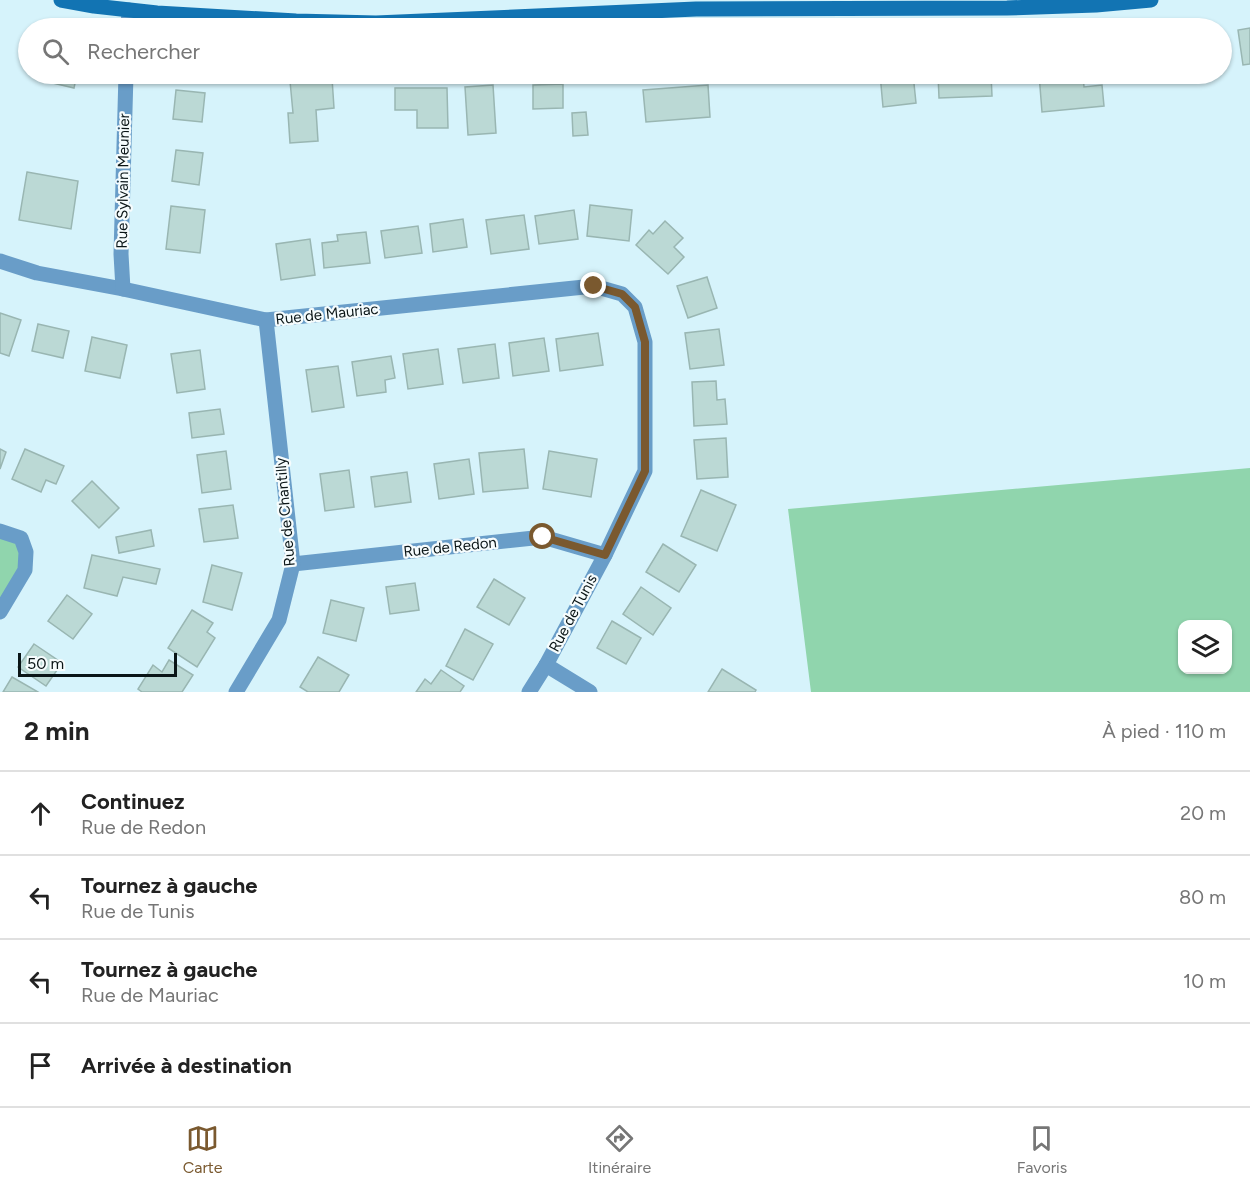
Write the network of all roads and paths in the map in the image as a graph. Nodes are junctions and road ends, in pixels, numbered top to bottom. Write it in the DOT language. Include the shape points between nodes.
graph roads {
  1 [pos="61,0"];
  2 [pos="1151,0"];
  3 [pos="129,10"];
  4 [pos="129,18"];
  5 [pos="247,18"];
  6 [pos="501,18"];
  7 [pos="126,84"];
  8 [pos="0,261"];
  9 [pos="123,289"];
  10 [pos="622,294"];
  11 [pos="266,320"];
  12 [pos="0,531"];
  13 [pos="605,555"];
  14 [pos="292,564"];
  15 [pos="0,612"];
  16 [pos="546,665"];
  17 [pos="236,692"];
  18 [pos="529,692"];
  19 [pos="590,692"];
  1 -- 3 [label="main road"];
  2 -- 6 [label="main road" via="1030,8 696,9"];
  3 -- 4 [label="street"];
  3 -- 5 [label="main road"];
  7 -- 9 [label="street, Rue Sylvain Meunier"];
  8 -- 9 [label="street, Rue de Mauriac" via="37,273"];
  9 -- 11 [label="street, Rue de Mauriac"];
  10 -- 11 [label="street, Rue de Mauriac" via="594,286"];
  10 -- 13 [label="street, Rue de Tunis" via="635,307 645,342 645,471"];
  11 -- 14 [label="street, Rue de Chantilly"];
  12 -- 15 [label="street" via="21,538 26,552 25,570"];
  13 -- 14 [label="street, Rue de Redon" via="543,537"];
  13 -- 16 [label="street, Rue de Tunis"];
  14 -- 17 [label="street, Rue de Chantilly" via="279,620"];
  16 -- 18 [label="street, Rue de Tunis"];
  16 -- 19 [label="street"];
}
